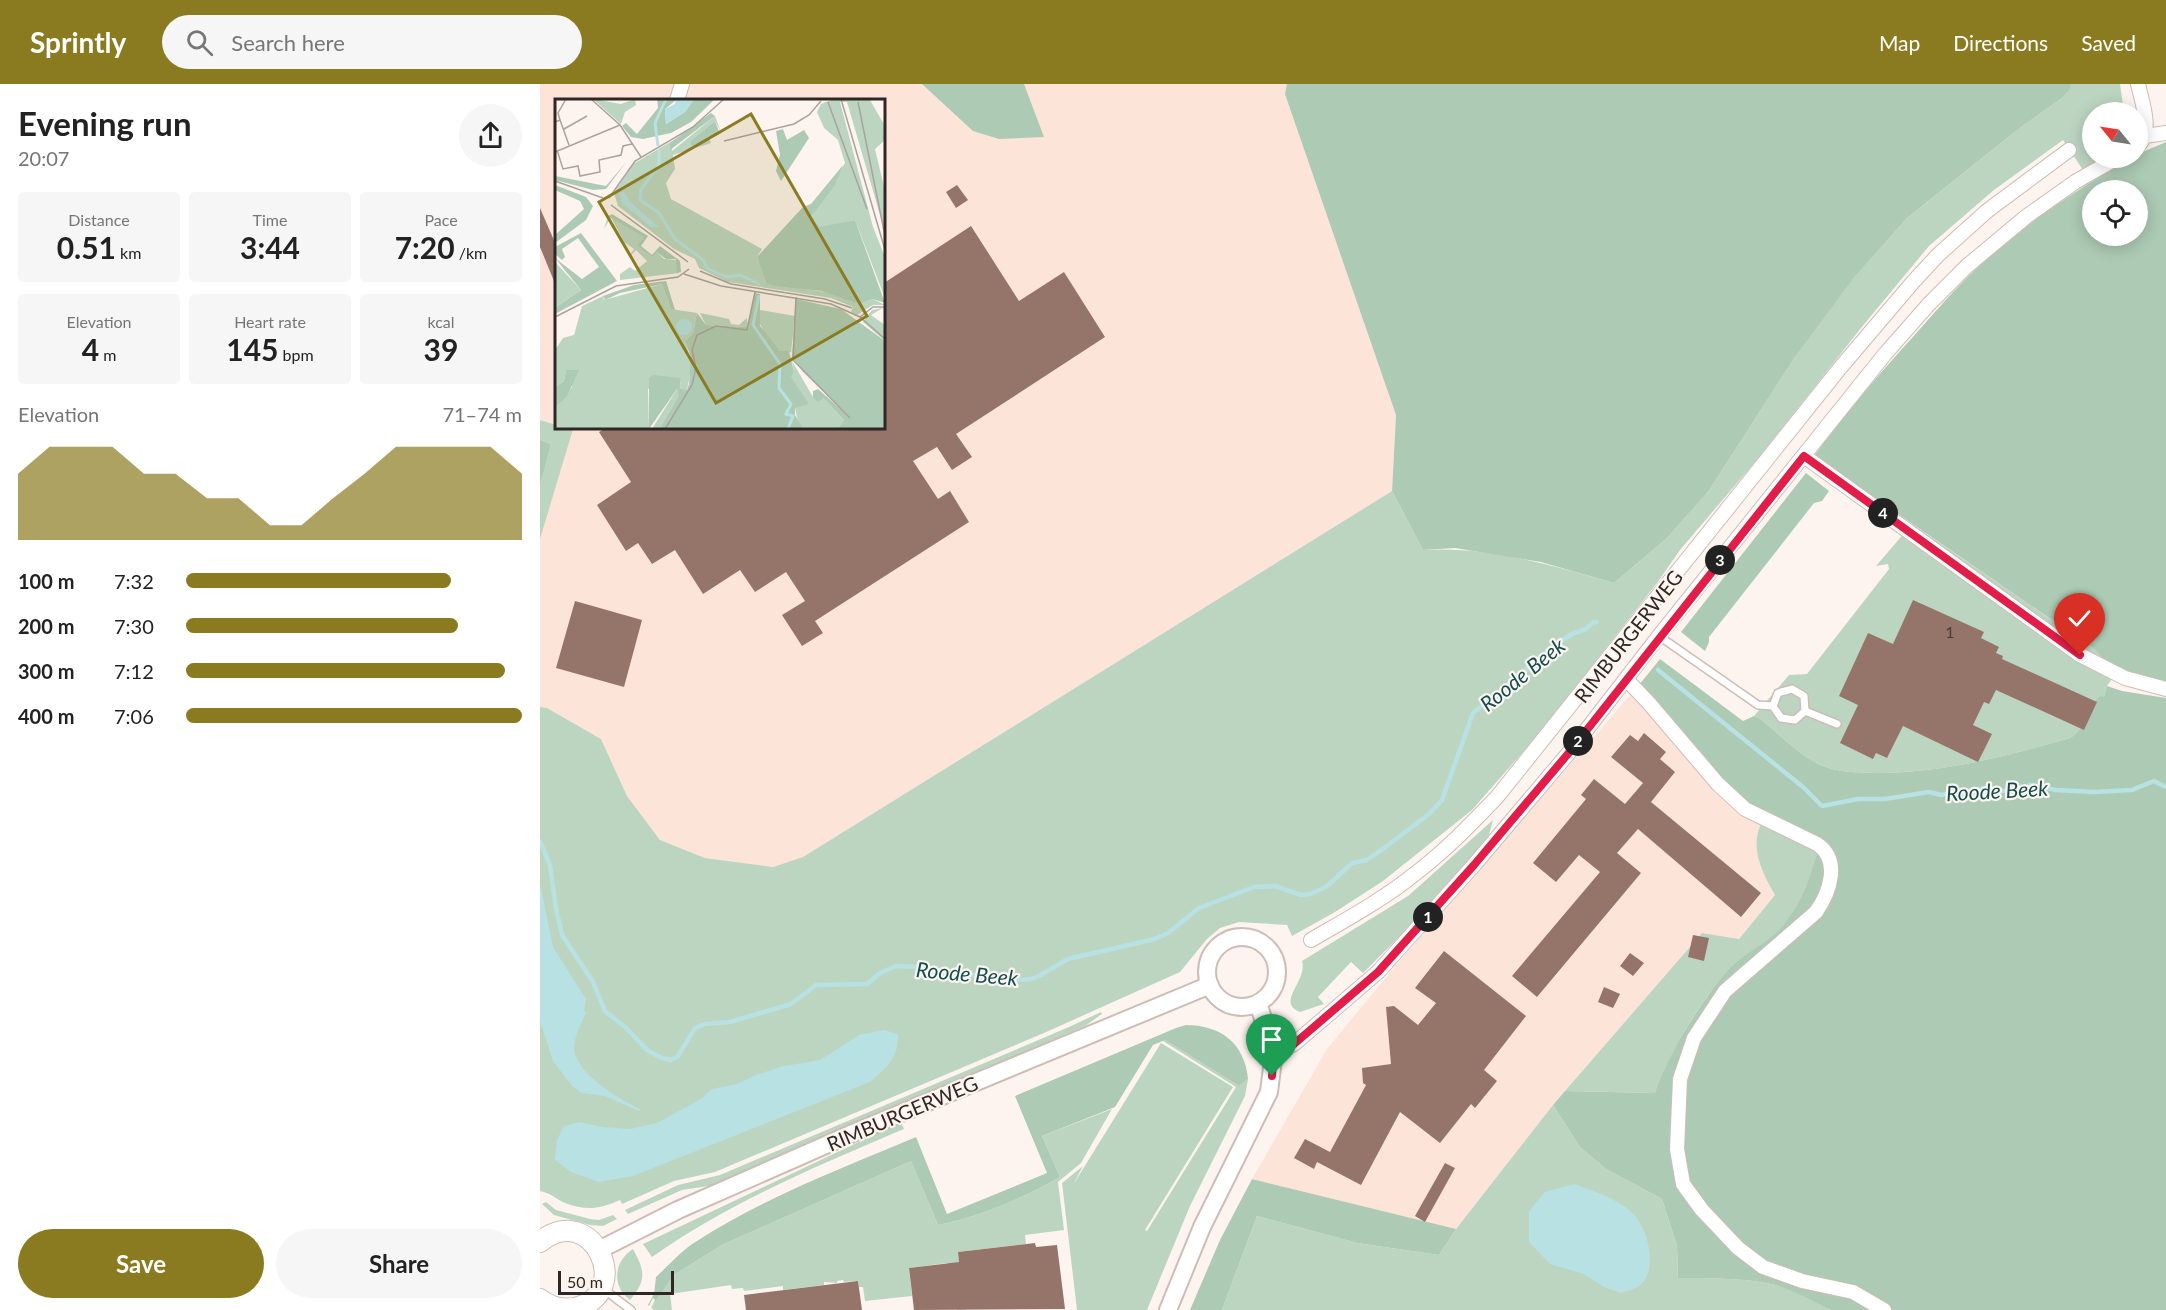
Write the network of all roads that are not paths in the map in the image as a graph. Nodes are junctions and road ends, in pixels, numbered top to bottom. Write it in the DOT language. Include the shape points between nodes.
graph roads {
  1 [pos="682,84"];
  2 [pos="2138,84"];
  3 [pos="677,99"];
  4 [pos="2142,102"];
  5 [pos="2166,133"];
  6 [pos="2148,139"];
  7 [pos="2069,150"];
  8 [pos="2100,168"];
  9 [pos="1804,456"];
  10 [pos="1659,636"];
  11 [pos="1627,680"];
  12 [pos="2166,689"];
  13 [pos="1773,706"];
  14 [pos="1805,711"];
  15 [pos="1837,724"];
  16 [pos="1311,940"];
  17 [pos="1210,985"];
  18 [pos="1258,1003"];
  19 [pos="1274,1052"];
  20 [pos="542,1237"];
  21 [pos="599,1250"];
  22 [pos="602,1287"];
  23 [pos="541,1300"];
  24 [pos="580,1309"];
  25 [pos="631,1310"];
  26 [pos="1168,1310"];
  27 [pos="1884,1310"];
  1 -- 3 [label="street"];
  2 -- 4 [label="street"];
  5 -- 6 [label="street"];
  7 -- 16 [label="street, RIMBURGERWEG" via="1971,225 1906,289 1497,797 1415,874"];
  8 -- 9 [label="street" via="2027,216 1967,266 1906,329"];
  9 -- 10 [label="street"];
  9 -- 12 [label="street" via="2080,655 2125,678"];
  10 -- 11 [label="street"];
  10 -- 13 [label="lane" via="1758,705"];
  11 -- 19 [label="street" via="1474,865 1378,972 1294,1044"];
  11 -- 27 [label="street" via="1718,784 1745,809 1817,844 1831,860 1831,881 1816,912 1725,991 1694,1038 1680,1079 1677,1149 1683,1184 1738,1248 1763,1267 1802,1281 1853,1292"];
  13 -- 14 [label="lane" via="1781,718 1795,720"];
  13 -- 14 [label="lane" via="1778,693 1792,688 1804,696"];
  14 -- 15 [label="lane"];
  17 -- 18 [label="street" via="1230,1005 1249,1007"];
  17 -- 18 [label="street" via="1209,961 1218,947 1232,938 1257,940 1274,957 1277,975 1271,992"];
  17 -- 21 [label="street, RIMBURGERWEG" via="853,1133 678,1210"];
  18 -- 19 [label="street"];
  19 -- 26 [label="street" via="1269,1092 1202,1227"];
  20 -- 21 [label="main road" via="574,1233"];
  21 -- 22 [label="main road" via="605,1269"];
  22 -- 24 [label="main road"];
  22 -- 25 [label="lane"];
  23 -- 24 [label="main road" via="557,1308"];
}
